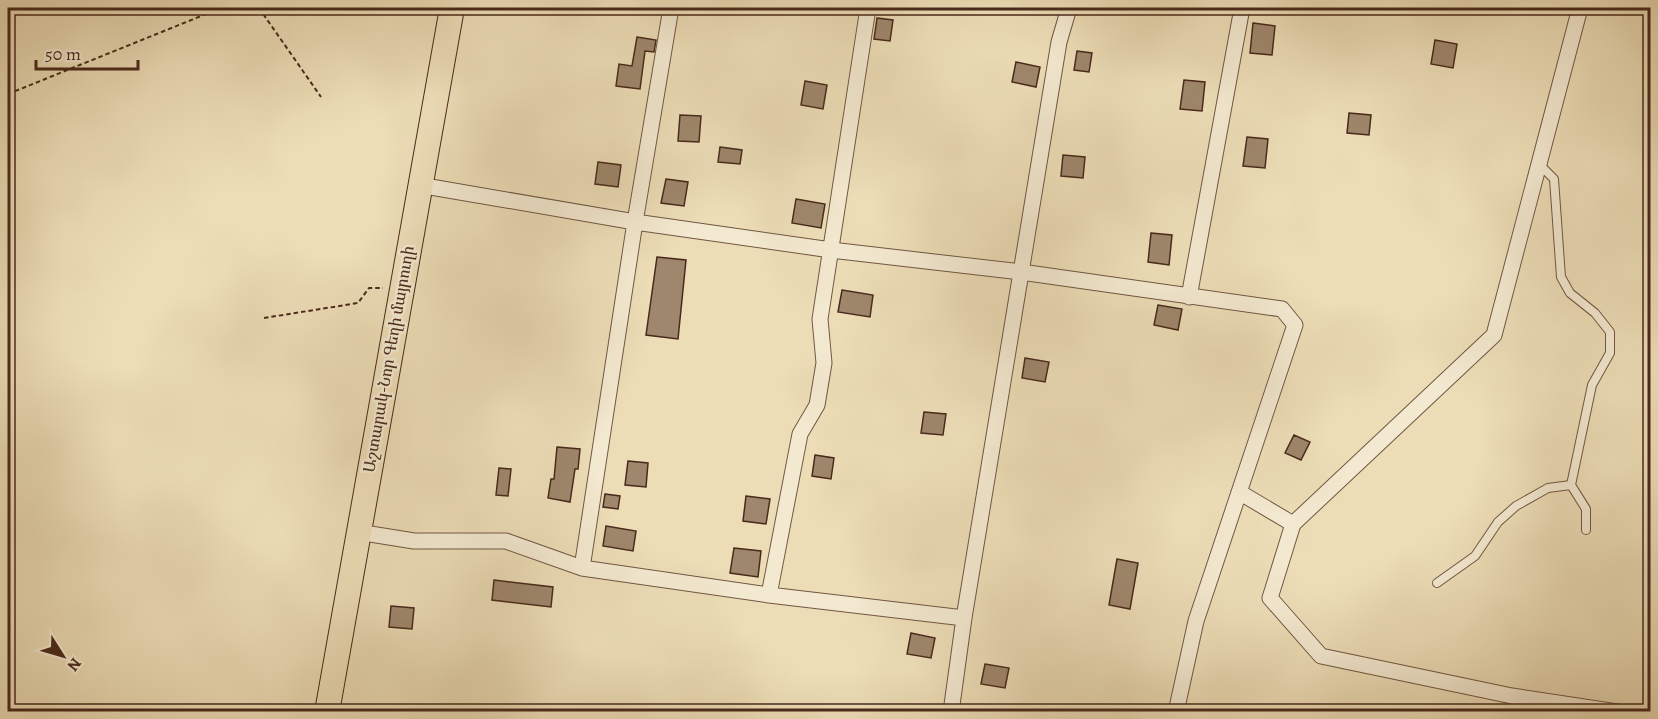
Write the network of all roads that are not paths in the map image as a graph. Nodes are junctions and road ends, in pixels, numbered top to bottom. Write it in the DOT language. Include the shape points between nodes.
graph roads {
  1 [pos="452,8"];
  2 [pos="671,8"];
  3 [pos="868,8"];
  4 [pos="1069,8"];
  5 [pos="1242,8"];
  6 [pos="1580,8"];
  7 [pos="1539,164"];
  8 [pos="419,185"];
  9 [pos="635,222"];
  10 [pos="831,250"];
  11 [pos="1021,272"];
  12 [pos="1189,297"];
  13 [pos="1571,486"];
  14 [pos="1239,492"];
  15 [pos="1293,524"];
  16 [pos="1586,530"];
  17 [pos="358,532"];
  18 [pos="582,568"];
  19 [pos="1437,583"];
  20 [pos="769,596"];
  21 [pos="964,618"];
  22 [pos="1512,696"];
  23 [pos="327,711"];
  24 [pos="951,711"];
  25 [pos="1176,711"];
  26 [pos="1510,711"];
  27 [pos="1617,711"];
  1 -- 8 [label="main road, Աշտարակ-Նոր Գեղի մայրուղի"];
  2 -- 9 [label="street"];
  3 -- 10 [label="street"];
  4 -- 11 [label="street" via="1059,42"];
  5 -- 12 [label="street"];
  6 -- 7 [label="street"];
  7 -- 13 [label="lane" via="1554,179 1561,277 1570,293 1595,313 1610,332 1610,353 1592,385"];
  7 -- 15 [label="street" via="1494,335"];
  8 -- 9 [label="street"];
  8 -- 17 [label="main road, Աշտարակ-Նոր Գեղի մայրուղի"];
  9 -- 10 [label="street"];
  9 -- 18 [label="street"];
  10 -- 11 [label="street"];
  10 -- 20 [label="street" via="820,319 824,363 817,405 800,434"];
  11 -- 12 [label="street"];
  11 -- 21 [label="street"];
  12 -- 14 [label="street" via="1282,309 1295,325"];
  13 -- 16 [label="lane" via="1586,509"];
  13 -- 19 [label="lane" via="1548,488 1516,506 1498,522 1475,556"];
  14 -- 15 [label="street"];
  14 -- 25 [label="street" via="1196,621"];
  15 -- 22 [label="street" via="1270,598 1321,656"];
  17 -- 18 [label="street" via="414,541 506,541"];
  17 -- 23 [label="main road, Աշտարակ-Նոր Գեղի մայրուղի"];
  18 -- 20 [label="street"];
  20 -- 21 [label="street"];
  21 -- 24 [label="street"];
  22 -- 26 [label="street"];
  22 -- 27 [label="street"];
}
